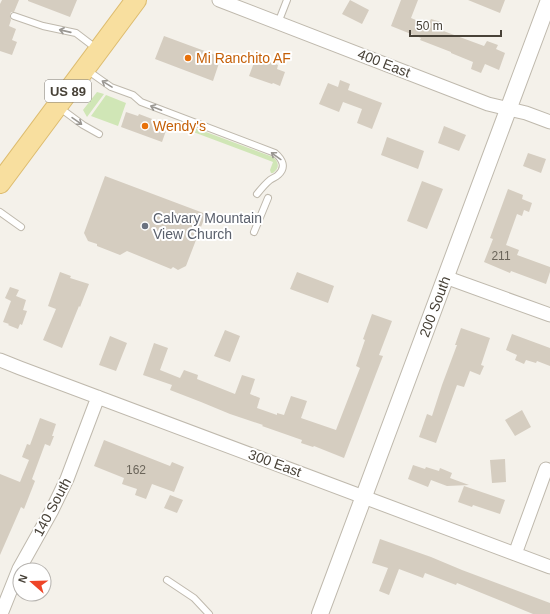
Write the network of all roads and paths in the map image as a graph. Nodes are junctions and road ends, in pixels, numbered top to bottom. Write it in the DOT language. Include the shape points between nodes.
graph roads {
  1 [pos="136,0"];
  2 [pos="219,0"];
  3 [pos="287,0"];
  4 [pos="549,0"];
  5 [pos="14,16"];
  6 [pos="278,23"];
  7 [pos="99,50"];
  8 [pos="84,68"];
  9 [pos="57,106"];
  10 [pos="508,108"];
  11 [pos="550,122"];
  12 [pos="99,134"];
  13 [pos="2,176"];
  14 [pos="257,194"];
  15 [pos="268,198"];
  16 [pos="0,212"];
  17 [pos="21,227"];
  18 [pos="254,232"];
  19 [pos="445,277"];
  20 [pos="550,315"];
  21 [pos="0,360"];
  22 [pos="98,397"];
  23 [pos="546,469"];
  24 [pos="364,496"];
  25 [pos="515,554"];
  26 [pos="550,566"];
  27 [pos="167,580"];
  28 [pos="1,614"];
  29 [pos="209,614"];
  30 [pos="320,614"];
  1 -- 7 [label="main road, US 89"];
  2 -- 6 [label="street, 400 East"];
  3 -- 6 [label="lane"];
  4 -- 10 [label="street, 200 South"];
  7 -- 5 [label="lane, one-way" via="76,33"];
  6 -- 10 [label="street, 400 East" via="488,104"];
  7 -- 8 [label="main road, US 89"];
  8 -- 9 [label="main road, US 89"];
  14 -- 8 [label="lane, one-way" via="271,179 280,174 283,162 275,153 141,102 133,95 111,87"];
  9 -- 12 [label="lane, one-way"];
  9 -- 13 [label="main road, US 89"];
  10 -- 11 [label="street, 400 East"];
  10 -- 19 [label="street, 200 South"];
  15 -- 18 [label="lane"];
  16 -- 17 [label="lane"];
  19 -- 20 [label="street"];
  19 -- 24 [label="street, 200 South"];
  21 -- 22 [label="street, 300 East"];
  22 -- 24 [label="street, 300 East"];
  22 -- 28 [label="street, 140 South" via="68,480 20,569"];
  23 -- 25 [label="street"];
  24 -- 25 [label="street, 300 East"];
  24 -- 30 [label="street, 200 South"];
  25 -- 26 [label="street, 300 East"];
  27 -- 29 [label="lane" via="194,598"];
}
